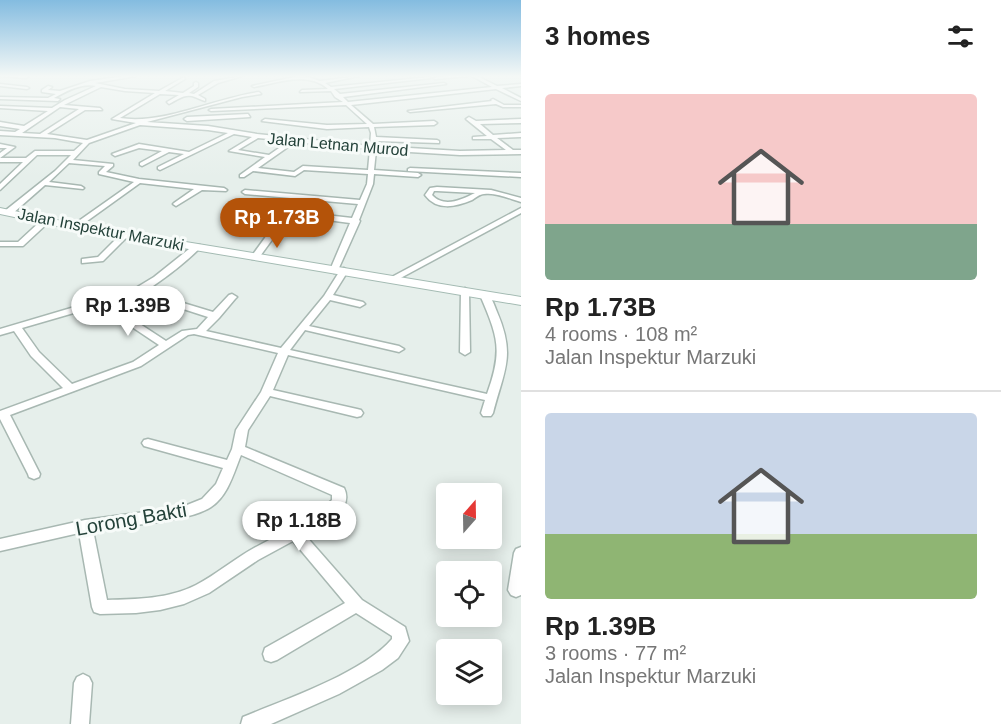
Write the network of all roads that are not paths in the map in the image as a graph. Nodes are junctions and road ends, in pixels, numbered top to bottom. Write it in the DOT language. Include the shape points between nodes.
graph roads {
  1 [pos="49,110"];
  2 [pos="53,110"];
  3 [pos="81,110"];
  4 [pos="129,110"];
  5 [pos="182,110"];
  6 [pos="247,110"];
  7 [pos="352,110"];
  8 [pos="422,110"];
  9 [pos="410,111"];
  10 [pos="248,116"];
  11 [pos="187,119"];
  12 [pos="265,121"];
  13 [pos="521,121"];
  14 [pos="0,123"];
  15 [pos="141,123"];
  16 [pos="434,123"];
  17 [pos="423,124"];
  18 [pos="176,125"];
  19 [pos="371,125"];
  20 [pos="24,128"];
  21 [pos="224,130"];
  22 [pos="234,132"];
  23 [pos="0,133"];
  24 [pos="164,133"];
  25 [pos="14,134"];
  26 [pos="42,135"];
  27 [pos="521,135"];
  28 [pos="257,136"];
  29 [pos="493,137"];
  30 [pos="475,138"];
  31 [pos="374,139"];
  32 [pos="293,141"];
  33 [pos="87,142"];
  34 [pos="437,142"];
  35 [pos="0,144"];
  36 [pos="374,148"];
  37 [pos="169,150"];
  38 [pos="521,152"];
  39 [pos="76,153"];
  40 [pos="187,153"];
  41 [pos="510,153"];
  42 [pos="115,154"];
  43 [pos="267,156"];
  44 [pos="0,158"];
  45 [pos="28,160"];
  46 [pos="67,161"];
  47 [pos="521,162"];
  48 [pos="142,164"];
  49 [pos="160,168"];
  50 [pos="251,169"];
  51 [pos="400,170"];
  52 [pos="371,174"];
  53 [pos="521,175"];
  54 [pos="242,176"];
  55 [pos="418,176"];
  56 [pos="0,179"];
  57 [pos="10,179"];
  58 [pos="139,181"];
  59 [pos="44,183"];
  60 [pos="201,187"];
  61 [pos="0,188"];
  62 [pos="81,188"];
  63 [pos="224,190"];
  64 [pos="245,192"];
  65 [pos="481,192"];
  66 [pos="511,194"];
  67 [pos="521,195"];
  68 [pos="521,200"];
  69 [pos="363,202"];
  70 [pos="176,204"];
  71 [pos="521,210"];
  72 [pos="4,212"];
  73 [pos="290,213"];
  74 [pos="47,220"];
  75 [pos="356,221"];
  76 [pos="278,226"];
  77 [pos="76,227"];
  78 [pos="125,235"];
  79 [pos="0,244"];
  80 [pos="197,247"];
  81 [pos="255,257"];
  82 [pos="85,261"];
  83 [pos="339,271"];
  84 [pos="392,279"];
  85 [pos="465,291"];
  86 [pos="485,295"];
  87 [pos="232,297"];
  88 [pos="328,297"];
  89 [pos="521,302"];
  90 [pos="177,304"];
  91 [pos="360,304"];
  92 [pos="107,306"];
  93 [pos="216,316"];
  94 [pos="303,327"];
  95 [pos="17,328"];
  96 [pos="200,331"];
  97 [pos="0,332"];
  98 [pos="165,345"];
  99 [pos="285,349"];
  100 [pos="399,349"];
  101 [pos="465,352"];
  102 [pos="71,389"];
  103 [pos="267,392"];
  104 [pos="490,398"];
  105 [pos="357,412"];
  106 [pos="487,413"];
  107 [pos="2,415"];
  108 [pos="148,442"];
  109 [pos="238,449"];
  110 [pos="231,466"];
  111 [pos="34,474"];
  112 [pos="85,526"];
  113 [pos="296,535"];
  114 [pos="0,545"];
  115 [pos="521,553"];
  116 [pos="516,590"];
  117 [pos="356,605"];
  118 [pos="271,654"];
  119 [pos="83,683"];
  120 [pos="80,724"];
  121 [pos="250,724"];
  1 -- 2 [label="street"];
  2 -- 20 [label="street"];
  3 -- 26 [label="street"];
  4 -- 15 [label="street" via="114,119"];
  5 -- 15 [label="street"];
  6 -- 10 [label="street"];
  7 -- 19 [label="street"];
  8 -- 9 [label="street"];
  9 -- 17 [label="street"];
  10 -- 11 [label="street"];
  10 -- 21 [label="street"];
  12 -- 19 [label="street" via="327,127"];
  13 -- 29 [label="street" via="472,121"];
  14 -- 20 [label="street"];
  15 -- 18 [label="street, Jalan Letnan Murod"];
  15 -- 33 [label="street, Jalan Letnan Murod"];
  16 -- 17 [label="street"];
  17 -- 19 [label="street"];
  18 -- 21 [label="street, Jalan Letnan Murod"];
  18 -- 24 [label="street"];
  19 -- 31 [label="street, Lorong Bakti"];
  20 -- 25 [label="street"];
  21 -- 22 [label="street, Jalan Letnan Murod"];
  22 -- 28 [label="street, Jalan Letnan Murod"];
  22 -- 40 [label="street"];
  23 -- 25 [label="street"];
  25 -- 26 [label="street"];
  25 -- 35 [label="street"];
  26 -- 33 [label="street"];
  27 -- 29 [label="street"];
  28 -- 32 [label="street, Jalan Letnan Murod"];
  28 -- 43 [label="street" via="232,151"];
  29 -- 30 [label="street"];
  29 -- 41 [label="street"];
  31 -- 34 [label="street"];
  31 -- 36 [label="street, Lorong Bakti"];
  32 -- 36 [label="street, Jalan Letnan Murod"];
  32 -- 43 [label="street"];
  33 -- 39 [label="street"];
  35 -- 44 [label="street" via="12,147"];
  36 -- 41 [label="street, Jalan Letnan Murod"];
  36 -- 52 [label="street, Lorong Bakti"];
  37 -- 40 [label="street"];
  37 -- 42 [label="street" via="136,146"];
  37 -- 48 [label="street"];
  38 -- 41 [label="street, Jalan Letnan Murod"];
  39 -- 45 [label="street" via="42,152"];
  39 -- 46 [label="street"];
  40 -- 49 [label="street"];
  41 -- 47 [label="street"];
  43 -- 50 [label="street"];
  44 -- 45 [label="street"];
  45 -- 57 [label="street"];
  46 -- 58 [label="street" via="111,165 101,173"];
  46 -- 59 [label="street"];
  50 -- 52 [label="street" via="295,174 303,168"];
  50 -- 54 [label="street"];
  51 -- 53 [label="street"];
  52 -- 55 [label="street"];
  52 -- 69 [label="street, Lorong Bakti"];
  56 -- 57 [label="street"];
  57 -- 61 [label="street"];
  58 -- 60 [label="street"];
  58 -- 77 [label="street"];
  59 -- 62 [label="street"];
  59 -- 72 [label="street"];
  60 -- 63 [label="street"];
  60 -- 70 [label="street"];
  64 -- 69 [label="street"];
  65 -- 65 [label="street" via="457,204 432,200 428,195 435,189"];
  65 -- 66 [label="street"];
  66 -- 67 [label="street"];
  66 -- 68 [label="street"];
  69 -- 75 [label="street, Lorong Bakti"];
  71 -- 84 [label="street"];
  72 -- 74 [label="street, Jalan Inspektur Marzuki"];
  73 -- 75 [label="street"];
  74 -- 77 [label="street, Jalan Inspektur Marzuki"];
  74 -- 79 [label="street" via="20,244"];
  75 -- 83 [label="street, Lorong Bakti"];
  76 -- 81 [label="street"];
  77 -- 78 [label="street, Jalan Inspektur Marzuki"];
  78 -- 80 [label="street, Jalan Inspektur Marzuki"];
  78 -- 82 [label="street" via="100,258"];
  80 -- 81 [label="street, Jalan Inspektur Marzuki"];
  80 -- 92 [label="street" via="156,279"];
  81 -- 83 [label="street, Jalan Inspektur Marzuki"];
  83 -- 84 [label="street, Jalan Inspektur Marzuki"];
  83 -- 88 [label="street, Lorong Bakti"];
  84 -- 85 [label="street, Jalan Inspektur Marzuki"];
  85 -- 86 [label="street, Jalan Inspektur Marzuki"];
  85 -- 101 [label="street"];
  86 -- 89 [label="street, Jalan Inspektur Marzuki"];
  86 -- 104 [label="street" via="504,350"];
  87 -- 93 [label="street"];
  88 -- 91 [label="street"];
  88 -- 94 [label="street, Lorong Bakti"];
  90 -- 93 [label="street"];
  92 -- 95 [label="street" via="91,305"];
  92 -- 98 [label="street"];
  93 -- 96 [label="street"];
  94 -- 99 [label="street, Lorong Bakti"];
  94 -- 100 [label="street"];
  95 -- 97 [label="street"];
  95 -- 102 [label="street" via="35,354"];
  96 -- 98 [label="street" via="185,333"];
  96 -- 99 [label="street"];
  98 -- 102 [label="street" via="137,364"];
  99 -- 103 [label="street, Lorong Bakti"];
  99 -- 104 [label="street"];
  102 -- 107 [label="street"];
  103 -- 105 [label="street"];
  103 -- 109 [label="street, Lorong Bakti" via="242,430"];
  104 -- 106 [label="street"];
  107 -- 111 [label="street"];
  108 -- 110 [label="street"];
  109 -- 110 [label="street, Lorong Bakti"];
  109 -- 113 [label="street" via="339,492 339,502 321,520"];
  110 -- 112 [label="street, Lorong Bakti" via="221,487 207,503 183,512"];
  112 -- 113 [label="street" via="100,607 146,606 194,593 261,551"];
  112 -- 114 [label="street, Lorong Bakti"];
  113 -- 117 [label="street"];
  115 -- 116 [label="street"];
  117 -- 118 [label="street"];
  117 -- 121 [label="street" via="399,632 397,648 360,673"];
  119 -- 120 [label="street"];
}
